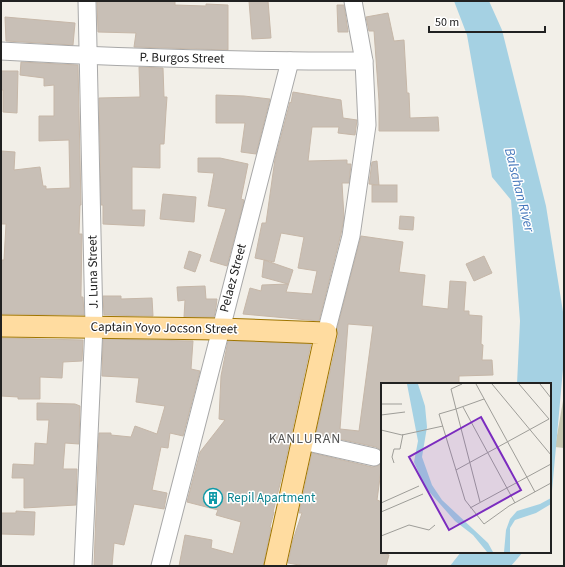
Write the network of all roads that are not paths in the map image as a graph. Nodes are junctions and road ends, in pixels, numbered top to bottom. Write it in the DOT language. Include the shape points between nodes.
graph roads {
  1 [pos="87,1"];
  2 [pos="353,1"];
  3 [pos="1,51"];
  4 [pos="88,56"];
  5 [pos="290,61"];
  6 [pos="364,61"];
  7 [pos="1,326"];
  8 [pos="94,326"];
  9 [pos="220,329"];
  10 [pos="326,333"];
  11 [pos="303,441"];
  12 [pos="374,457"];
  13 [pos="83,566"];
  14 [pos="160,566"];
  15 [pos="275,566"];
  1 -- 4 [label="street, J. Luna Street"];
  2 -- 6 [label="street"];
  3 -- 4 [label="street, P. Burgos Street"];
  4 -- 5 [label="street, P. Burgos Street"];
  4 -- 8 [label="street, J. Luna Street"];
  5 -- 6 [label="street, P. Burgos Street"];
  5 -- 9 [label="street, Pelaez Street"];
  6 -- 10 [label="street" via="367,125 351,236"];
  7 -- 8 [label="main road, Captain Yoyo Jocson Street"];
  8 -- 9 [label="main road, Captain Yoyo Jocson Street"];
  8 -- 13 [label="street, J. Luna Street"];
  9 -- 10 [label="main road, Captain Yoyo Jocson Street"];
  9 -- 14 [label="street, Pelaez Street"];
  10 -- 11 [label="main road"];
  11 -- 12 [label="street"];
  11 -- 15 [label="main road"];
}
